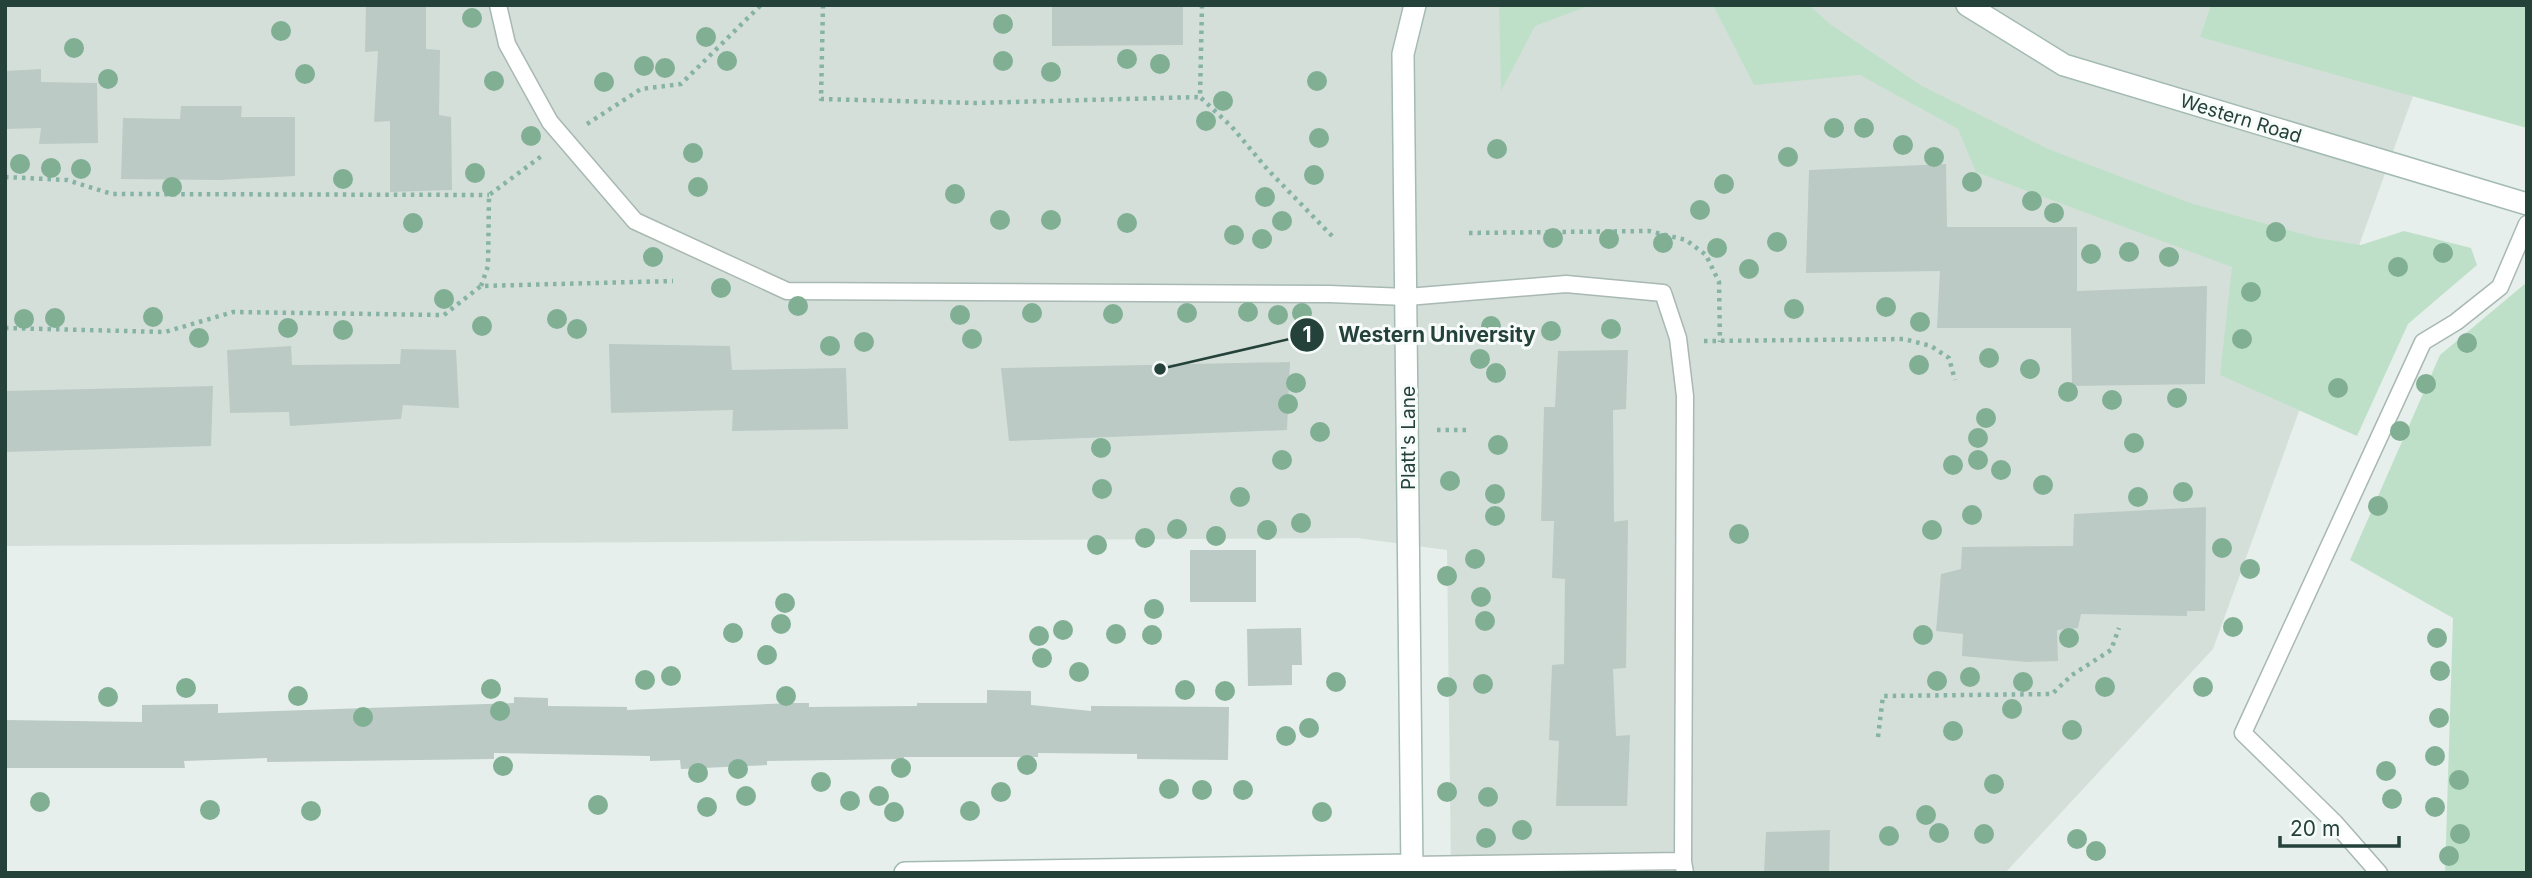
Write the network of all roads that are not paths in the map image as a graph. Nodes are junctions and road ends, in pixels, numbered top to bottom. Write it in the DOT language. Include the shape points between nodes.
graph roads {
  1 [pos="498,5"];
  2 [pos="1415,5"];
  3 [pos="1966,5"];
  4 [pos="2527,204"];
  5 [pos="2527,224"];
  6 [pos="1407,298"];
  7 [pos="1684,867"];
  8 [pos="1412,869"];
  9 [pos="905,873"];
  10 [pos="1666,873"];
  11 [pos="2379,873"];
  1 -- 6 [label="lane" via="507,44 550,122 635,221 786,291"];
  2 -- 6 [label="street, Platt's Lane" via="1403,54"];
  3 -- 4 [label="street, Western Road" via="2064,65"];
  5 -- 11 [label="lane" via="2500,287 2423,342 2243,733"];
  6 -- 7 [label="lane" via="1566,284 1663,293 1678,338 1685,396"];
  6 -- 8 [label="street, Platt's Lane"];
  7 -- 8 [label="lane"];
  7 -- 10 [label="lane"];
  8 -- 9 [label="street"];
}
